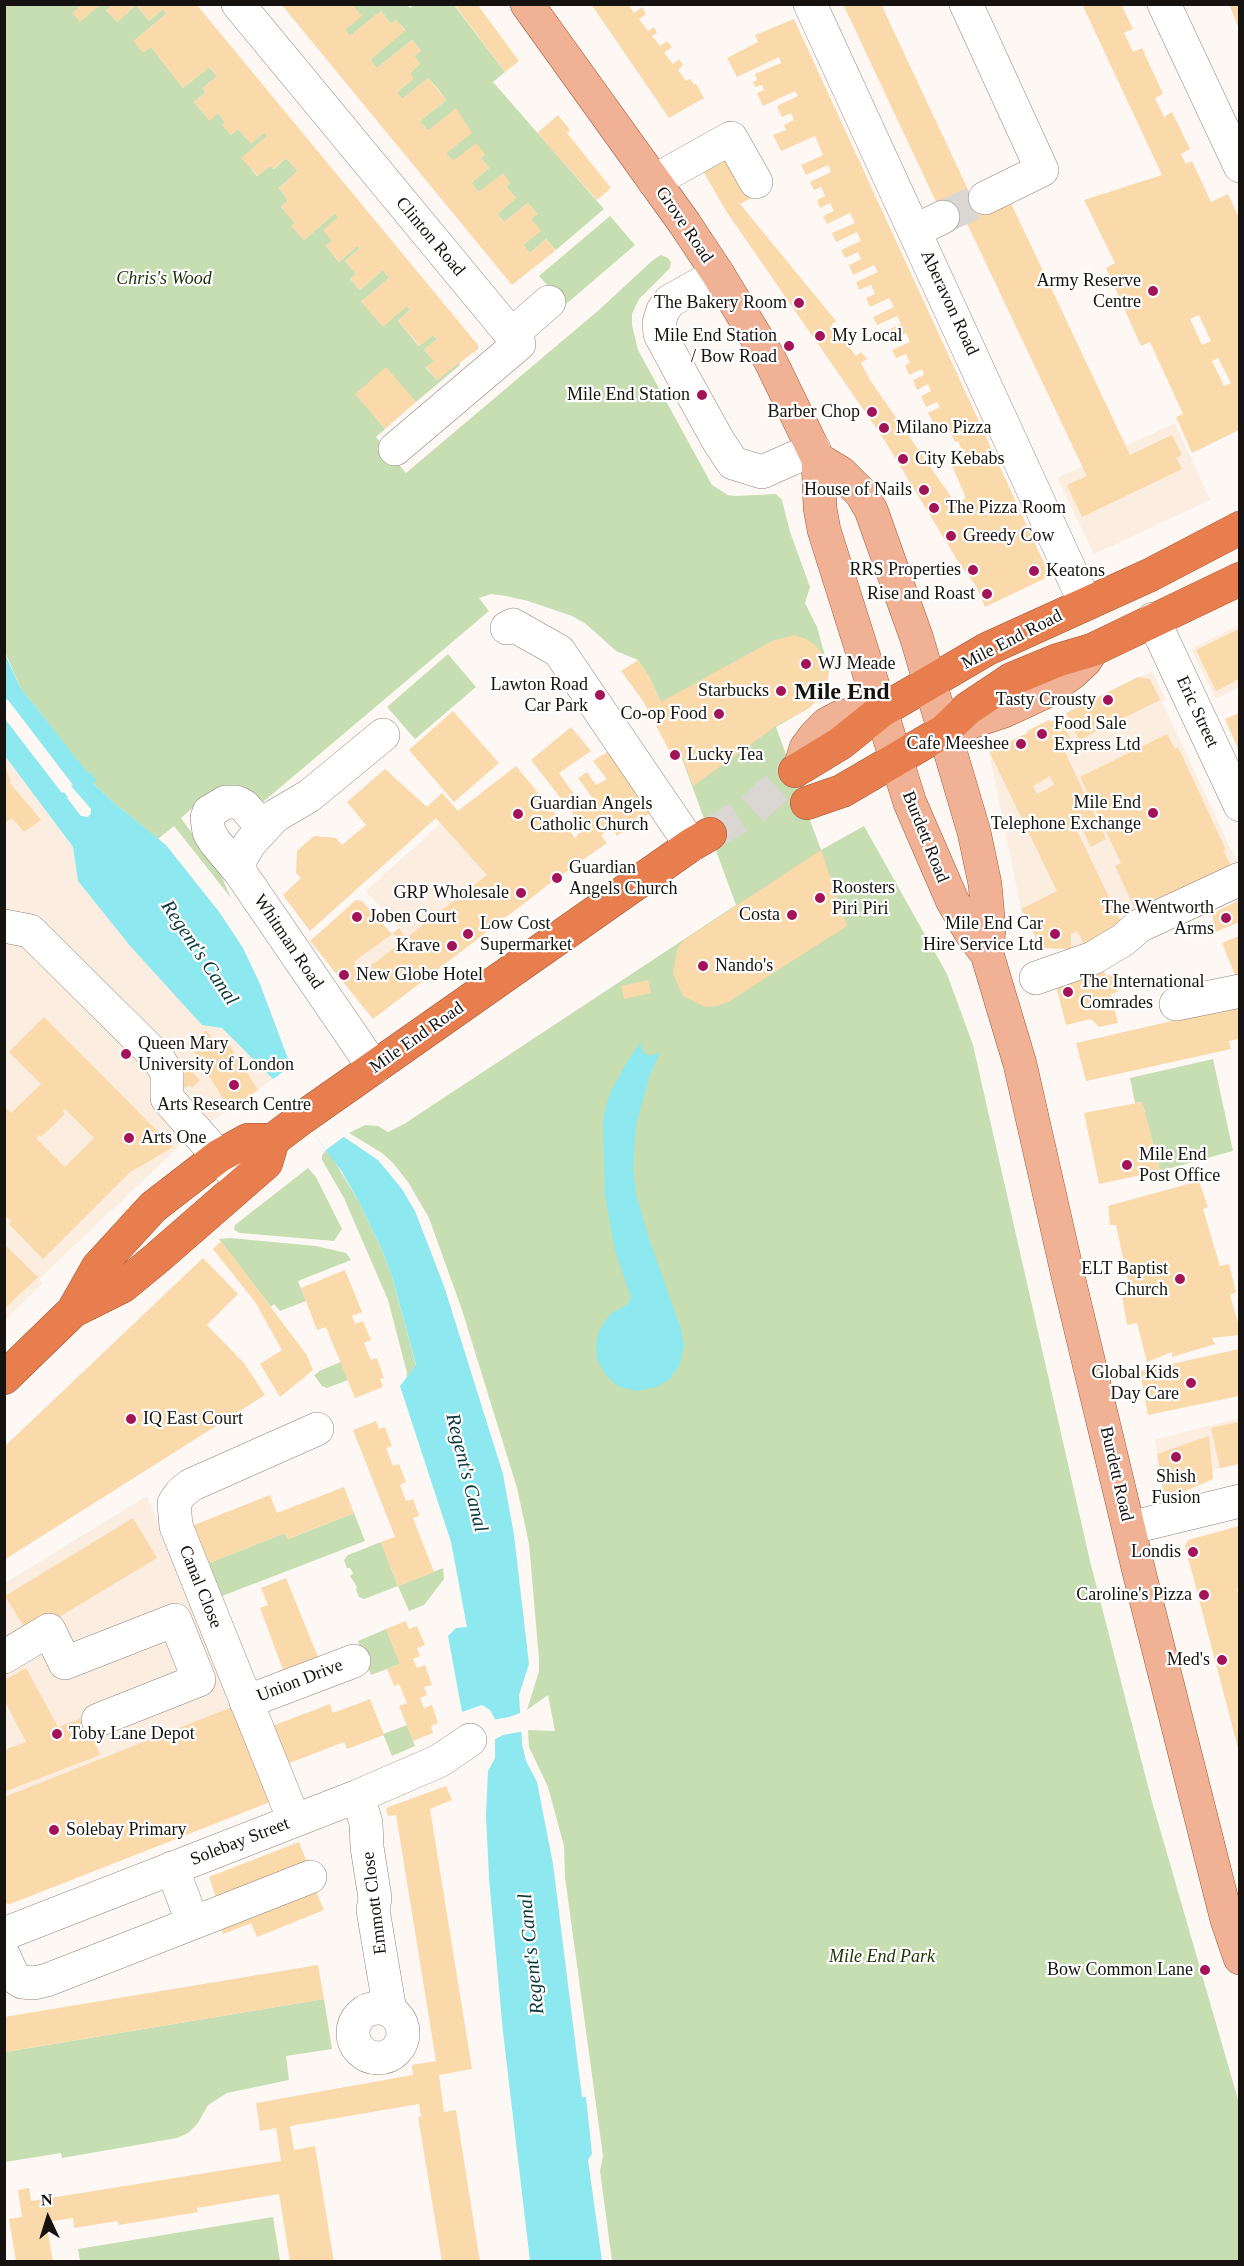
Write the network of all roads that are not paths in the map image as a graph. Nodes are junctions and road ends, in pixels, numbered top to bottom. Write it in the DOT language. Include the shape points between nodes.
graph roads {
  1 [pos="238,4"];
  2 [pos="527,4"];
  3 [pos="810,4"];
  4 [pos="966,4"];
  5 [pos="1164,4"];
  6 [pos="1239,166"];
  7 [pos="654,181"];
  8 [pos="756,182"];
  9 [pos="985,198"];
  10 [pos="718,274"];
  11 [pos="549,302"];
  12 [pos="511,334"];
  13 [pos="396,449"];
  14 [pos="815,454"];
  15 [pos="1239,528"];
  16 [pos="1239,579"];
  17 [pos="1085,603"];
  18 [pos="1153,619"];
  19 [pos="507,628"];
  20 [pos="933,691"];
  21 [pos="881,711"];
  22 [pos="944,731"];
  23 [pos="383,735"];
  24 [pos="895,760"];
  25 [pos="797,769"];
  26 [pos="807,803"];
  27 [pos="1239,805"];
  28 [pos="269,822"];
  29 [pos="700,839"];
  30 [pos="240,872"];
  31 [pos="1239,879"];
  32 [pos="4,926"];
  33 [pos="987,954"];
  34 [pos="1036,978"];
  35 [pos="1224,994"];
  36 [pos="1176,1004"];
  37 [pos="374,1068"];
  38 [pos="273,1140"];
  39 [pos="219,1156"];
  40 [pos="242,1183"];
  41 [pos="73,1311"];
  42 [pos="4,1378"];
  43 [pos="317,1429"];
  44 [pos="1239,1501"];
  45 [pos="1129,1528"];
  46 [pos="4,1657"];
  47 [pos="354,1660"];
  48 [pos="246,1702"];
  49 [pos="98,1720"];
  50 [pos="470,1740"];
  51 [pos="358,1796"];
  52 [pos="294,1820"];
  53 [pos="172,1868"];
  54 [pos="310,1877"];
  55 [pos="193,1923"];
  56 [pos="4,1934"];
  57 [pos="4,1956"];
  58 [pos="1239,1958"];
  59 [pos="390,2011"];
  1 -- 12 [label="street, Clinton Road"];
  2 -- 7 [label="main road, Grove Road"];
  3 -- 17 [label="street, Aberavon Road" via="929,224"];
  4 -- 9 [label="street" via="1042,170"];
  5 -- 6 [label="street"];
  7 -- 8 [label="street" via="731,138"];
  7 -- 10 [label="main road, Grove Road"];
  10 -- 14 [label="main road, Grove Road" via="770,360"];
  10 -- 14 [label="street" via="670,301 663,310 660,334 683,377 733,462 762,472"];
  11 -- 12 [label="street"];
  12 -- 13 [label="street" via="519,344"];
  14 -- 20 [label="main road" via="841,473 872,510"];
  14 -- 21 [label="main road, Grove Road" via="825,530"];
  15 -- 17 [label="highway, Mile End Road" via="1150,575"];
  16 -- 18 [label="highway, Mile End Road"];
  17 -- 20 [label="highway, Mile End Road" via="987,649"];
  18 -- 22 [label="highway, Mile End Road" via="1092,650 1012,679 967,709"];
  18 -- 27 [label="street, Eric Street"];
  19 -- 29 [label="street" via="513,625 558,651 653,788"];
  20 -- 21 [label="highway, Mile End Road"];
  20 -- 22 [label="main road, Burdett Road"];
  21 -- 24 [label="main road, Burdett Road"];
  21 -- 25 [label="highway, Mile End Road" via="841,743"];
  22 -- 24 [label="highway, Mile End Road"];
  22 -- 33 [label="main road, Burdett Road" via="985,884"];
  23 -- 28 [label="street" via="309,796"];
  24 -- 26 [label="highway, Mile End Road" via="842,791"];
  24 -- 33 [label="main road, Burdett Road" via="952,900"];
  28 -- 30 [label="street" via="243,852"];
  28 -- 30 [label="street, Whitman Road" via="236,802 226,802 209,812 209,832 214,842"];
  29 -- 37 [label="highway, Mile End Road"];
  30 -- 37 [label="street, Whitman Road"];
  31 -- 34 [label="street" via="1139,927 1093,958"];
  32 -- 39 [label="street" via="30,932 158,1058 167,1073 167,1098"];
  33 -- 45 [label="main road, Burdett Road" via="1020,1064"];
  35 -- 36 [label="street"];
  37 -- 38 [label="highway, Mile End Road"];
  38 -- 39 [label="highway, Mile End Road" via="248,1140"];
  38 -- 40 [label="highway, Mile End Road" via="266,1163"];
  39 -- 40 [label="street"];
  39 -- 41 [label="highway, Mile End Road" via="140,1220 98,1267"];
  40 -- 41 [label="highway, Mile End Road" via="123,1286"];
  41 -- 42 [label="highway, Mile End Road"];
  43 -- 48 [label="street, Canal Close" via="191,1485 174,1503 176,1526"];
  44 -- 45 [label="street"];
  45 -- 58 [label="main road, Burdett Road"];
  46 -- 49 [label="street" via="49,1630 65,1663 175,1620 199,1680"];
  47 -- 48 [label="street, Union Drive"];
  48 -- 52 [label="street, Canal Close"];
  50 -- 51 [label="street, Solebay Street" via="439,1761"];
  51 -- 52 [label="street, Solebay Street"];
  51 -- 59 [label="street, Emmott Close" via="366,1823 373,1910"];
  52 -- 53 [label="street, Solebay Street"];
  53 -- 55 [label="street"];
  53 -- 56 [label="street, Solebay Street"];
  54 -- 55 [label="street"];
  55 -- 57 [label="street" via="34,1983 22,1982 14,1976"];
}
